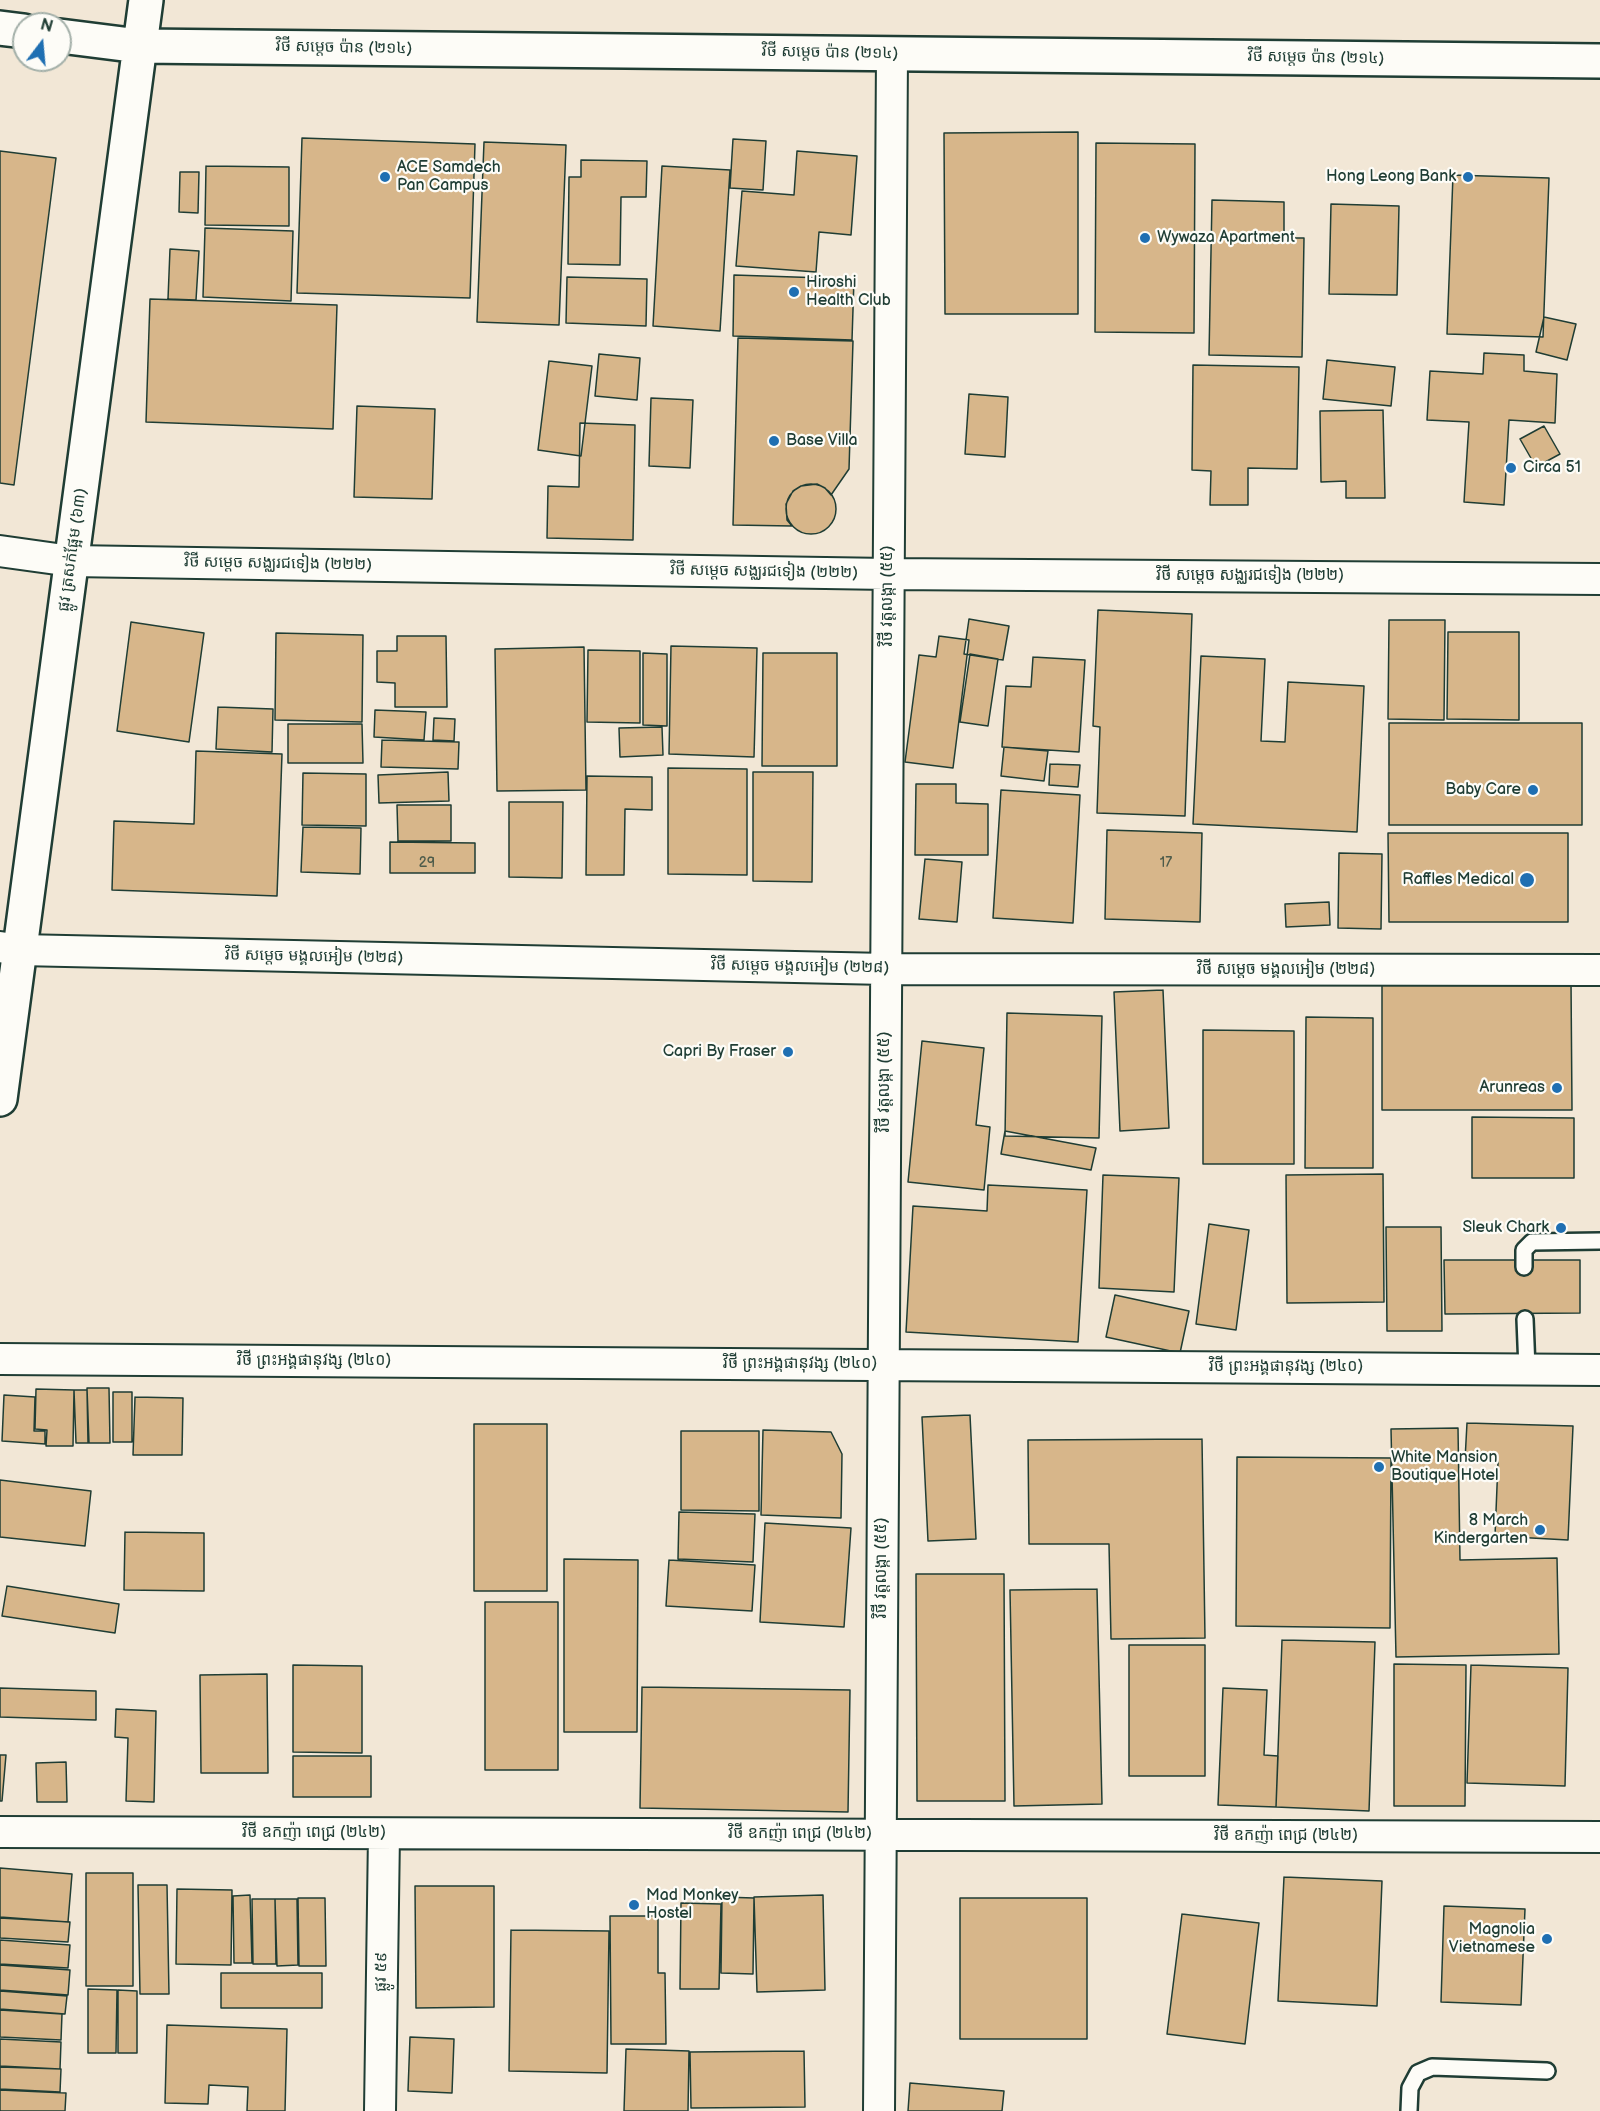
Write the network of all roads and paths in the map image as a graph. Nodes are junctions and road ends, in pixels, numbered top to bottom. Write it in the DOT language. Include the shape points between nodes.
graph roads {
  1 [pos="146,0"];
  2 [pos="72,38"];
  3 [pos="139,46"];
  4 [pos="892,54"];
  5 [pos="1600,61"];
  6 [pos="0,551"];
  7 [pos="71,561"];
  8 [pos="888,574"];
  9 [pos="1600,579"];
  10 [pos="10,949"];
  11 [pos="886,969"];
  12 [pos="1600,970"];
  13 [pos="0,1100"];
  14 [pos="1600,1241"];
  15 [pos="1524,1267"];
  16 [pos="1525,1319"];
  17 [pos="0,1359"];
  18 [pos="884,1365"];
  19 [pos="1527,1369"];
  20 [pos="1600,1370"];
  21 [pos="0,1832"];
  22 [pos="384,1834"];
  23 [pos="881,1834"];
  24 [pos="1600,1837"];
  25 [pos="1547,2071"];
  26 [pos="380,2111"];
  27 [pos="879,2111"];
  28 [pos="1409,2111"];
  1 -- 3 [label="street, ផ្លូវ ត្រសក់ផ្អែម (៦៣)"];
  2 -- 3 [label="street, វិថី សម្តេច ប៉ាន (២១៤)"];
  3 -- 4 [label="street, វិថី សម្តេច ប៉ាន (២១៤)"];
  3 -- 7 [label="street, ផ្លូវ ត្រសក់ផ្អែម (៦៣)"];
  4 -- 5 [label="street, វិថី សម្តេច ប៉ាន (២១៤)"];
  4 -- 8 [label="street, វិថី វត្តលង្កា (៥៥)"];
  6 -- 7 [label="street, វិថី សម្តេច សង្ឈរជទៀង (២២២)"];
  7 -- 8 [label="street, វិថី សម្តេច សង្ឈរជទៀង (២២២)"];
  7 -- 10 [label="street, ផ្លូវ ត្រសក់ផ្អែម (៦៣)"];
  8 -- 9 [label="street, វិថី សម្តេច សង្ឈរជទៀង (២២២)"];
  8 -- 11 [label="street, វិថី វត្តលង្កា (៥៥)"];
  10 -- 11 [label="street, វិថី សម្តេច មង្គលអៀម (២២៨)"];
  10 -- 13 [label="street, ផ្លូវ ត្រសក់ផ្អែម (៦៣)"];
  11 -- 12 [label="street, វិថី សម្តេច មង្គលអៀម (២២៨)"];
  11 -- 18 [label="street, វិថី វត្តលង្កា (៥៥)"];
  14 -- 15 [label="lane" via="1532,1242 1524,1250"];
  16 -- 19 [label="lane"];
  17 -- 18 [label="street, វិថី ព្រះអង្គផានុវង្ស (២៤០)"];
  18 -- 19 [label="street, វិថី ព្រះអង្គផានុវង្ស (២៤០)"];
  18 -- 23 [label="street, វិថី វត្តលង្កា (៥៥)"];
  19 -- 20 [label="street, វិថី ព្រះអង្គផានុវង្ស (២៤០)"];
  21 -- 22 [label="street, វិថី ឧកញ៉ា ពេជ្រ (២៤២)"];
  22 -- 23 [label="street, វិថី ឧកញ៉ា ពេជ្រ (២៤២)"];
  22 -- 26 [label="street, ផ្លូវ ៥៩"];
  23 -- 24 [label="street, វិថី ឧកញ៉ា ពេជ្រ (២៤២)"];
  23 -- 27 [label="street, វិថី វត្តលង្កា (៥៥)"];
  25 -- 28 [label="lane" via="1432,2067 1418,2073 1410,2088"];
}
